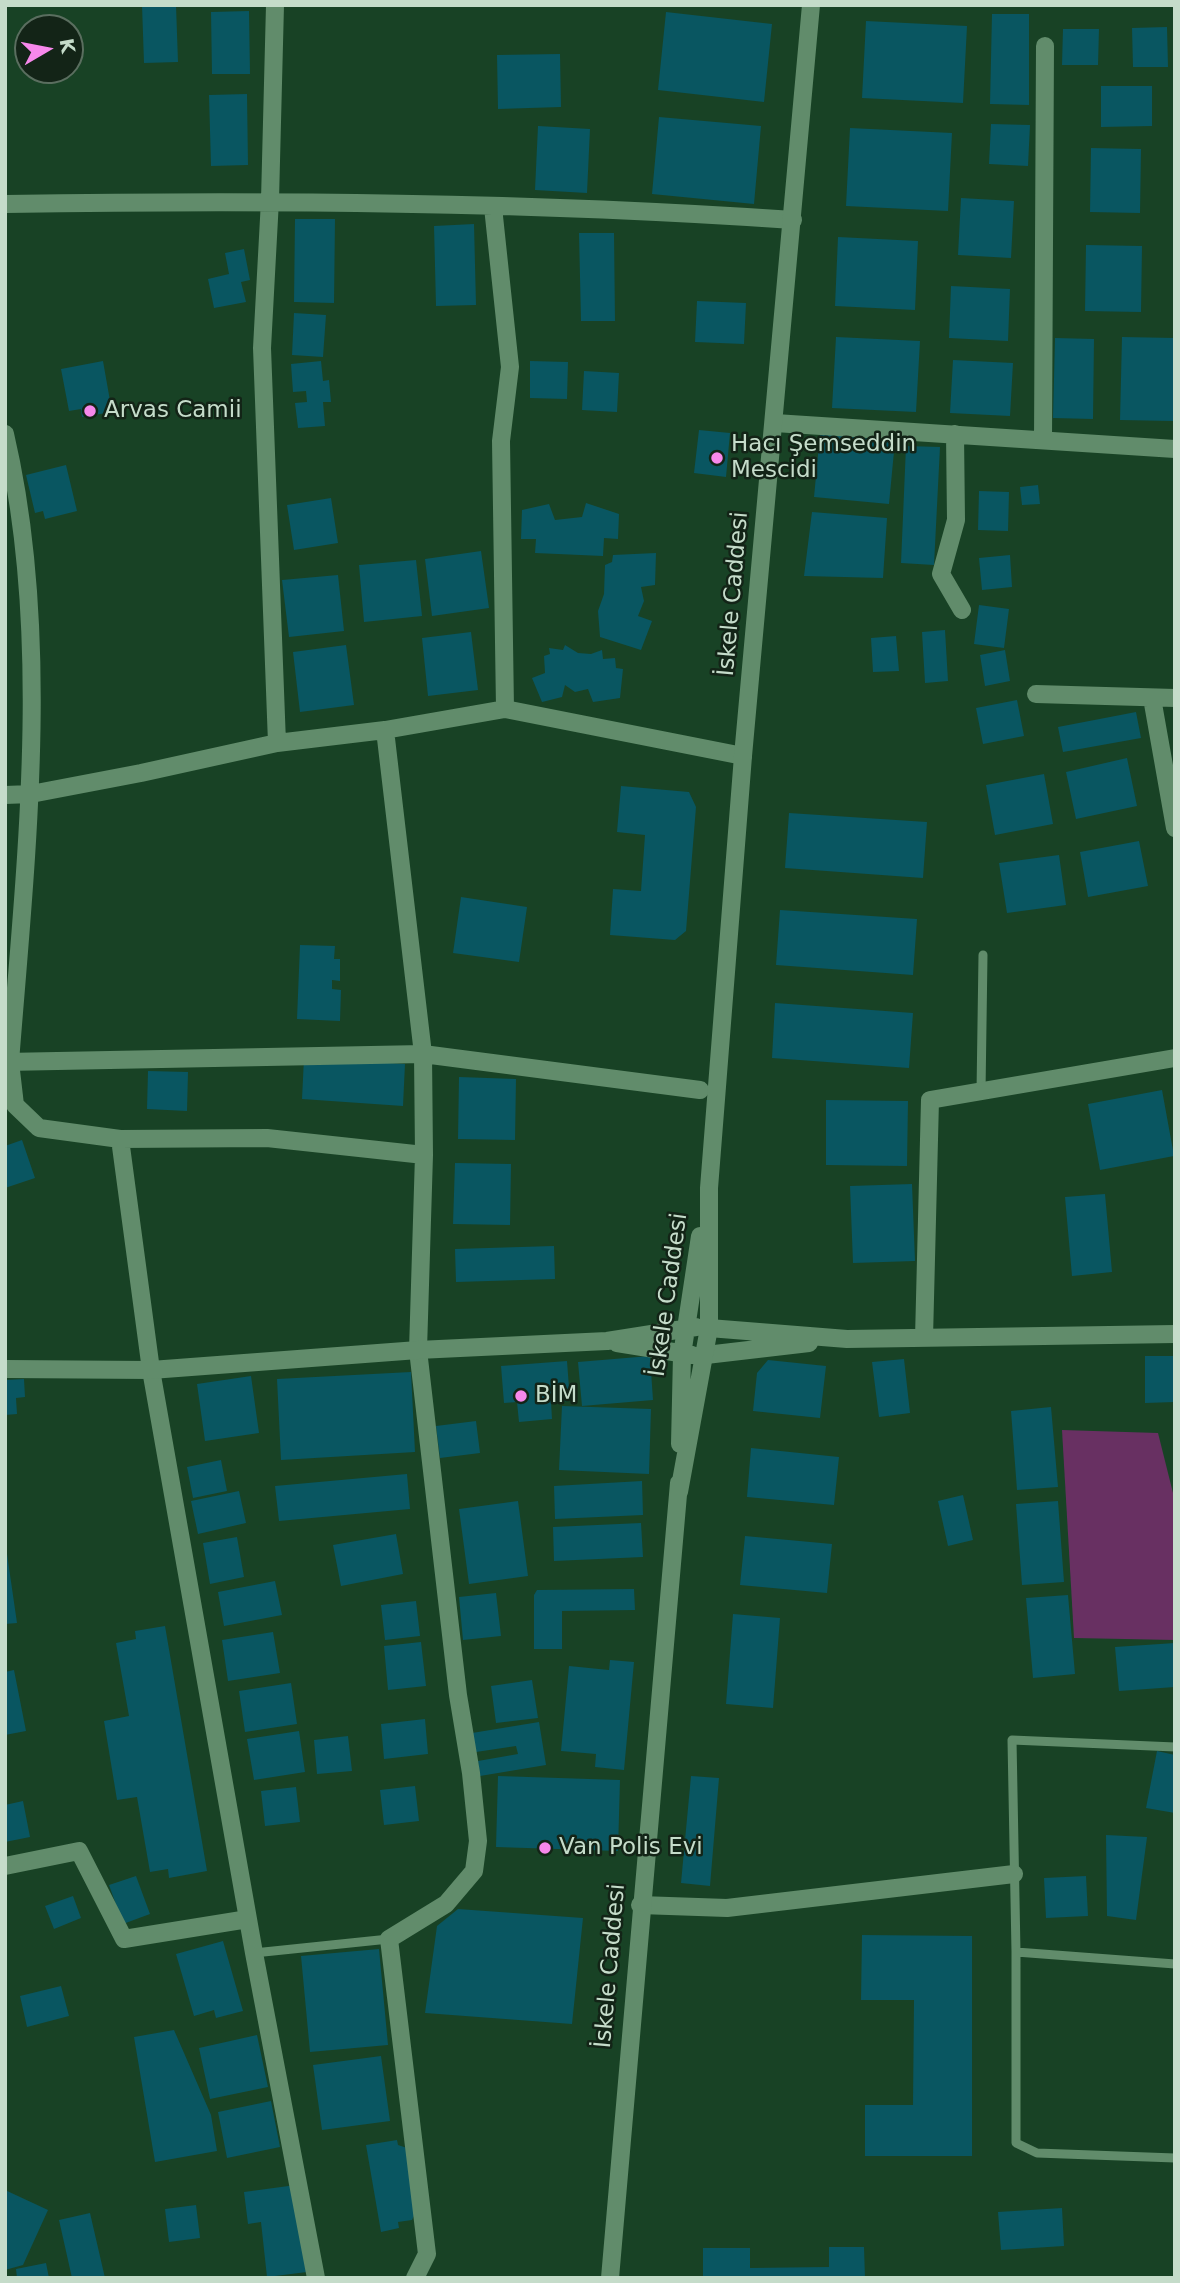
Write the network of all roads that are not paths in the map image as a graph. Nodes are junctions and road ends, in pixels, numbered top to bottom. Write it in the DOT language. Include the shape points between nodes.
graph roads {
  1 [pos="275,5"];
  2 [pos="811,5"];
  3 [pos="1045,46"];
  4 [pos="270,200"];
  5 [pos="5,204"];
  6 [pos="493,207"];
  7 [pos="793,220"];
  8 [pos="775,423"];
  9 [pos="5,434"];
  10 [pos="955,434"];
  11 [pos="1043,440"];
  12 [pos="1175,449"];
  13 [pos="962,610"];
  14 [pos="1036,694"];
  15 [pos="1152,698"];
  16 [pos="1175,698"];
  17 [pos="505,709"];
  18 [pos="384,730"];
  19 [pos="277,743"];
  20 [pos="743,756"];
  21 [pos="5,794"];
  22 [pos="31,794"];
  23 [pos="1175,828"];
  24 [pos="983,956"];
  25 [pos="423,1054"];
  26 [pos="1175,1058"];
  27 [pos="7,1062"];
  28 [pos="700,1090"];
  29 [pos="981,1092"];
  30 [pos="120,1139"];
  31 [pos="424,1156"];
  32 [pos="709,1188"];
  33 [pos="685,1326"];
  34 [pos="709,1328"];
  35 [pos="1175,1334"];
  36 [pos="924,1338"];
  37 [pos="848,1339"];
  38 [pos="607,1341"];
  39 [pos="418,1350"];
  40 [pos="682,1355"];
  41 [pos="706,1355"];
  42 [pos="5,1369"];
  43 [pos="151,1370"];
  44 [pos="679,1492"];
  45 [pos="1175,1747"];
  46 [pos="5,1866"];
  47 [pos="1014,1874"];
  48 [pos="640,1905"];
  49 [pos="248,1919"];
  50 [pos="389,1940"];
  51 [pos="1016,1952"];
  52 [pos="254,1953"];
  53 [pos="1175,1964"];
  54 [pos="1175,2158"];
  55 [pos="316,2278"];
  56 [pos="415,2278"];
  57 [pos="610,2278"];
  1 -- 4 [label="street"];
  2 -- 7 [label="street, İskele Caddesi"];
  3 -- 11 [label="street"];
  4 -- 5 [label="street"];
  4 -- 6 [label="street"];
  4 -- 19 [label="street" via="262,348"];
  6 -- 7 [label="street" via="638,209"];
  6 -- 17 [label="street" via="510,367 501,440"];
  7 -- 8 [label="street, İskele Caddesi"];
  8 -- 10 [label="street"];
  8 -- 20 [label="street, İskele Caddesi"];
  9 -- 22 [label="street" via="15,475 29,601"];
  10 -- 11 [label="street"];
  10 -- 13 [label="street" via="956,520 941,574"];
  11 -- 12 [label="street"];
  14 -- 15 [label="street"];
  15 -- 16 [label="street"];
  15 -- 23 [label="street"];
  17 -- 18 [label="street"];
  17 -- 20 [label="street"];
  18 -- 19 [label="street"];
  18 -- 25 [label="street"];
  19 -- 22 [label="street"];
  20 -- 32 [label="street, İskele Caddesi"];
  21 -- 22 [label="street"];
  22 -- 27 [label="street"];
  24 -- 29 [label="lane"];
  25 -- 27 [label="street"];
  25 -- 28 [label="street"];
  25 -- 31 [label="street"];
  26 -- 29 [label="street"];
  27 -- 30 [label="street" via="15,1105 40,1128"];
  29 -- 36 [label="street" via="930,1100"];
  30 -- 31 [label="street" via="267,1138"];
  30 -- 43 [label="street"];
  31 -- 39 [label="street"];
  32 -- 33 [label="street, İskele Caddesi"];
  32 -- 34 [label="street, İskele Caddesi"];
  33 -- 34 [label="street"];
  33 -- 38 [label="street"];
  33 -- 40 [label="street, İskele Caddesi"];
  34 -- 37 [label="street"];
  34 -- 41 [label="street, İskele Caddesi"];
  35 -- 36 [label="street"];
  36 -- 37 [label="street"];
  37 -- 41 [label="street"];
  38 -- 39 [label="street"];
  38 -- 40 [label="street"];
  39 -- 43 [label="street"];
  39 -- 50 [label="street" via="478,1841 474,1871 446,1904"];
  40 -- 41 [label="street"];
  40 -- 44 [label="street, İskele Caddesi"];
  41 -- 44 [label="street, İskele Caddesi"];
  42 -- 43 [label="street"];
  43 -- 49 [label="street"];
  44 -- 48 [label="street, İskele Caddesi"];
  45 -- 47 [label="lane" via="1012,1740"];
  46 -- 49 [label="street" via="79,1850 124,1939"];
  47 -- 48 [label="street" via="727,1908"];
  47 -- 51 [label="lane"];
  48 -- 57 [label="street, İskele Caddesi"];
  49 -- 52 [label="street"];
  50 -- 52 [label="lane"];
  50 -- 56 [label="street" via="427,2254"];
  51 -- 53 [label="lane"];
  51 -- 54 [label="lane" via="1016,2143 1037,2153"];
  52 -- 55 [label="street"];
}
